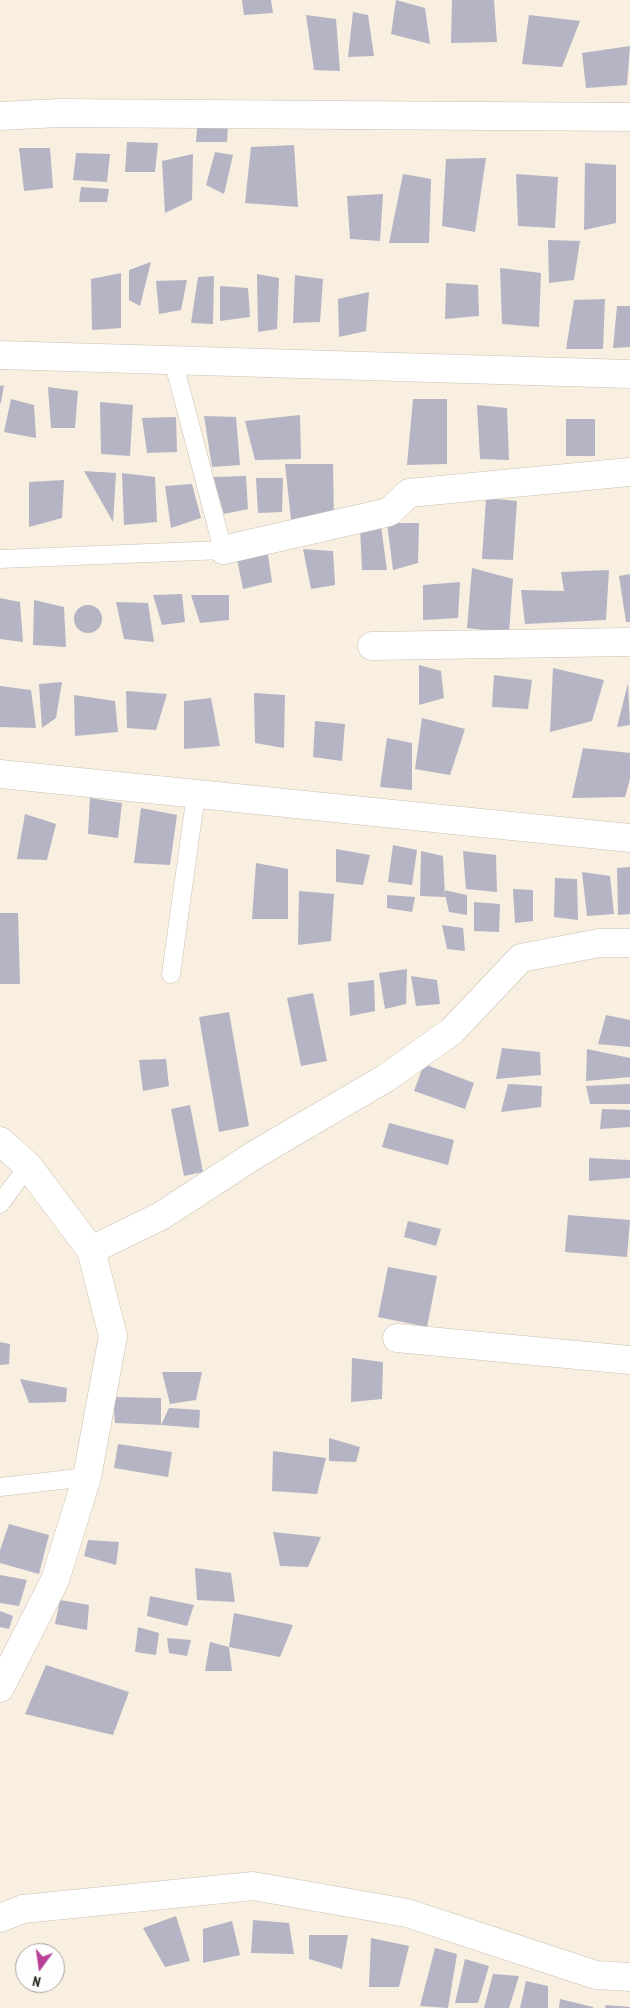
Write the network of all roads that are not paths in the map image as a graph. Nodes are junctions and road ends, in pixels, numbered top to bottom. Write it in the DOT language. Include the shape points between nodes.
graph roads {
  1 [pos="0,116"];
  2 [pos="630,117"];
  3 [pos="0,355"];
  4 [pos="173,360"];
  5 [pos="630,374"];
  6 [pos="630,472"];
  7 [pos="223,550"];
  8 [pos="0,559"];
  9 [pos="630,642"];
  10 [pos="372,646"];
  11 [pos="0,774"];
  12 [pos="196,794"];
  13 [pos="630,838"];
  14 [pos="630,943"];
  15 [pos="171,974"];
  16 [pos="0,1141"];
  17 [pos="28,1166"];
  18 [pos="0,1204"];
  19 [pos="91,1250"];
  20 [pos="397,1338"];
  21 [pos="630,1360"];
  22 [pos="87,1477"];
  23 [pos="0,1487"];
  24 [pos="0,1688"];
  25 [pos="0,1918"];
  26 [pos="630,1977"];
  1 -- 2 [label="street" via="59,113"];
  3 -- 4 [label="street"];
  4 -- 5 [label="street"];
  4 -- 7 [label="lane"];
  6 -- 7 [label="street" via="409,492 389,512"];
  7 -- 8 [label="lane"];
  9 -- 10 [label="street"];
  11 -- 12 [label="street"];
  12 -- 13 [label="street"];
  12 -- 15 [label="lane"];
  14 -- 19 [label="street" via="600,943 520,958 452,1031 386,1078 256,1154 161,1216"];
  16 -- 17 [label="street"];
  17 -- 18 [label="lane"];
  17 -- 19 [label="street"];
  19 -- 22 [label="street" via="113,1336"];
  20 -- 21 [label="street"];
  22 -- 23 [label="lane"];
  22 -- 24 [label="street" via="55,1580"];
  25 -- 26 [label="street" via="23,1909 253,1886 407,1913 596,1975"];
}
